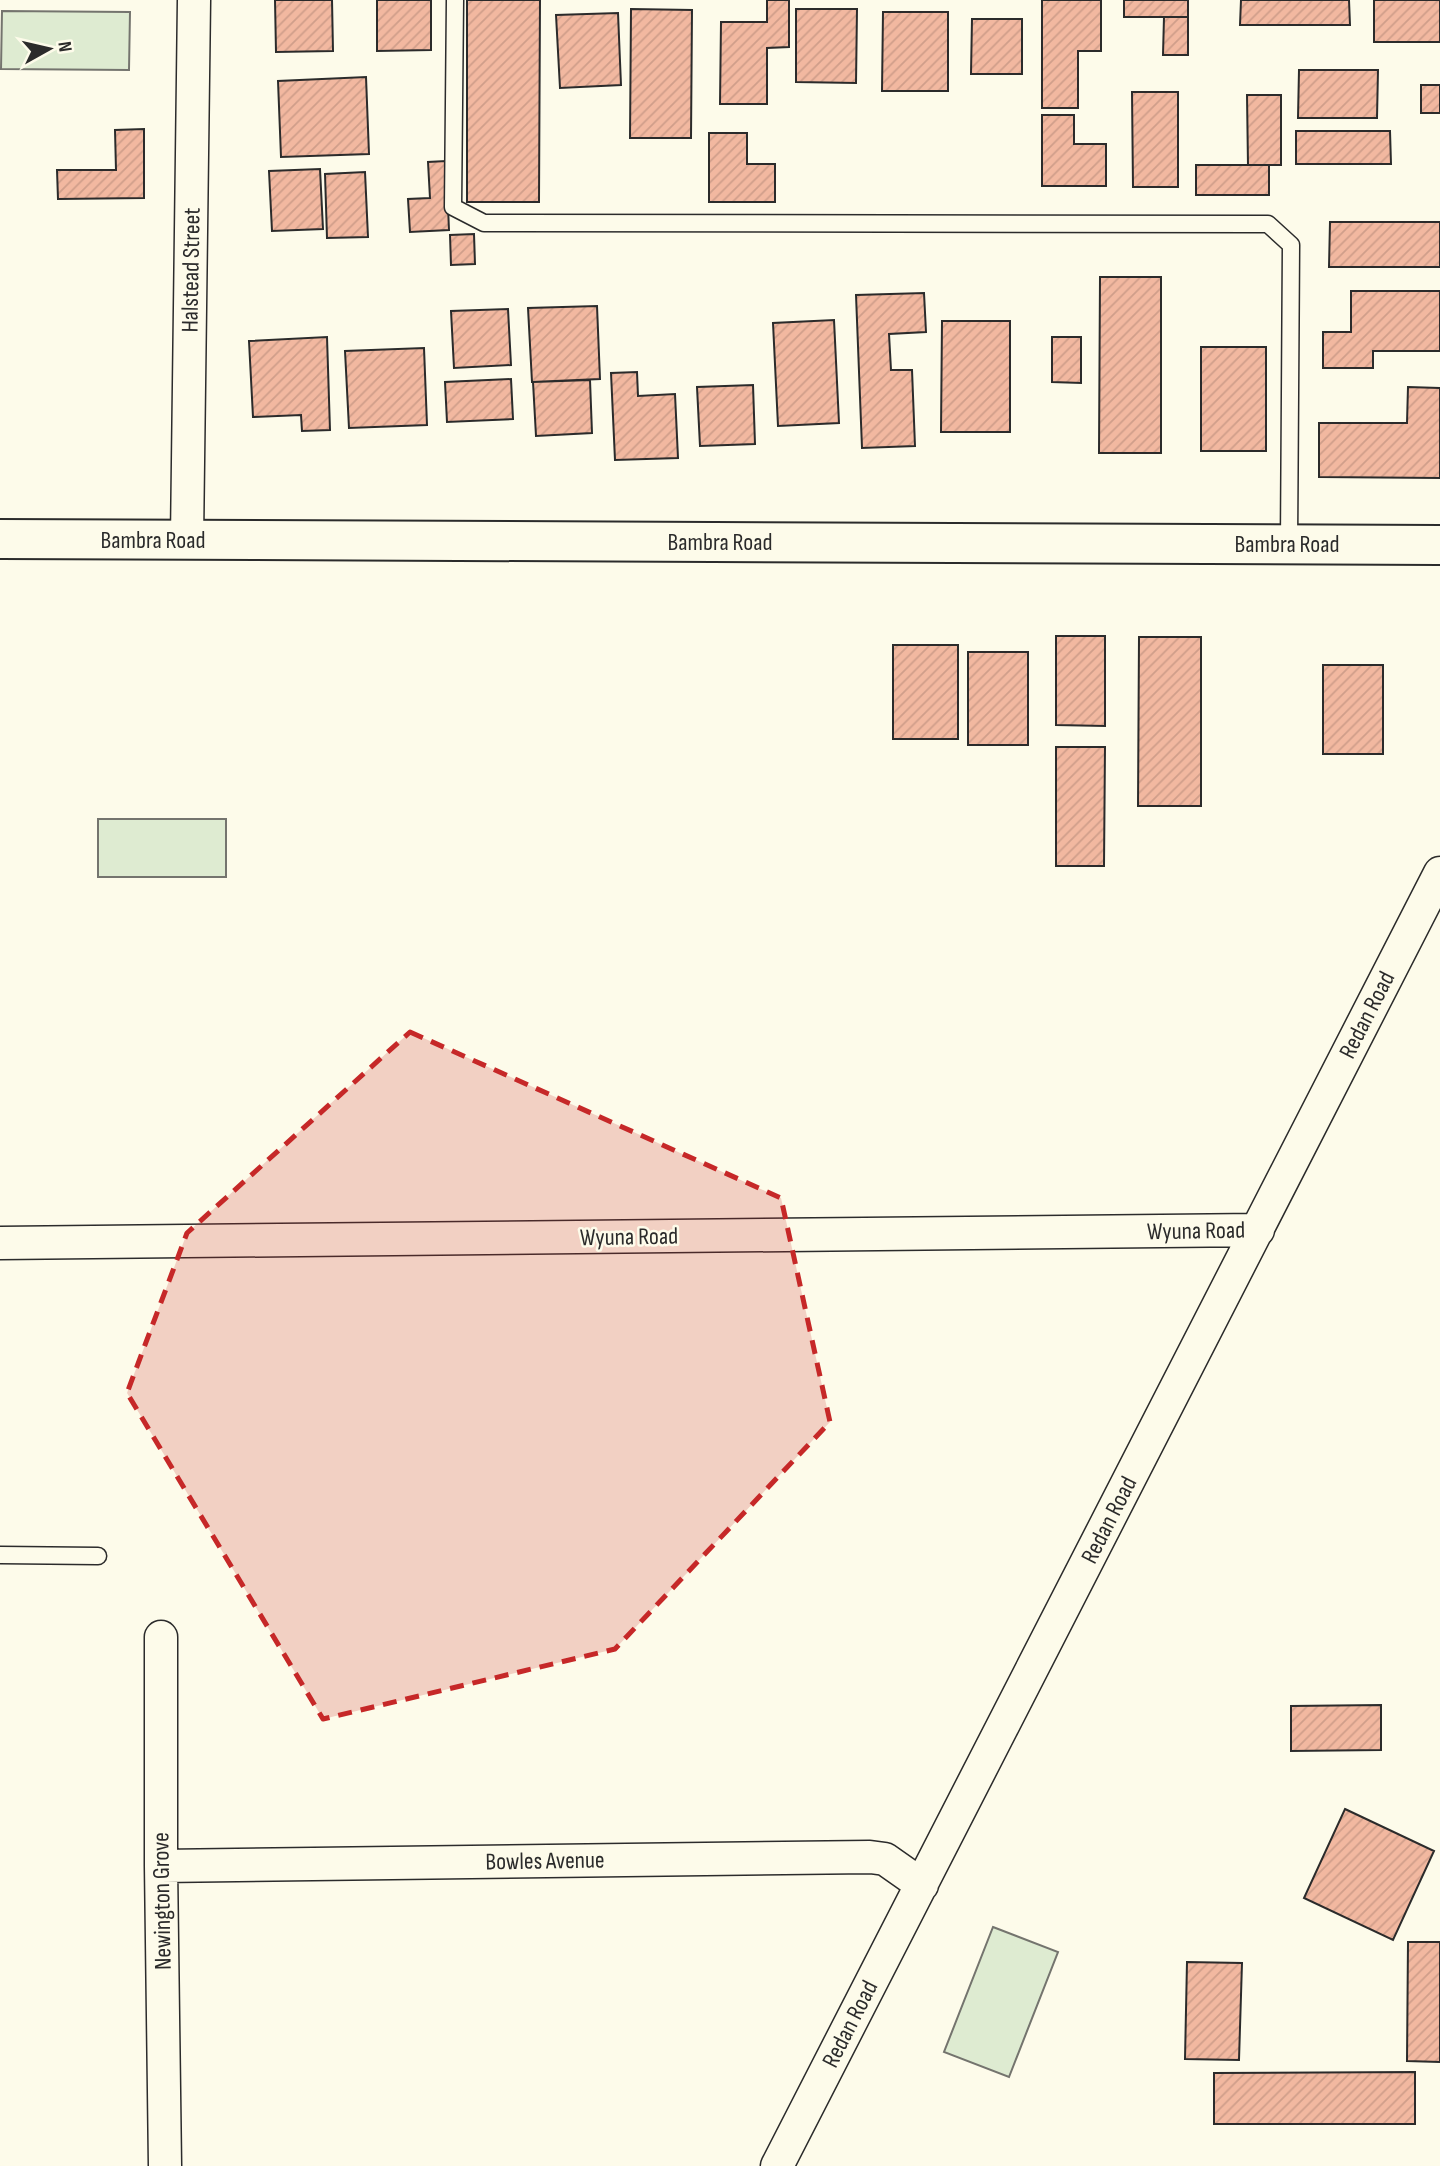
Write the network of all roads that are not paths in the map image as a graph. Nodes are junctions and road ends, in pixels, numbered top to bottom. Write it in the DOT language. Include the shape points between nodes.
graph roads {
  1 [pos="194,0"];
  2 [pos="455,0"];
  3 [pos="0,539"];
  4 [pos="187,539"];
  5 [pos="1289,544"];
  6 [pos="1440,545"];
  7 [pos="1440,873"];
  8 [pos="1258,1230"];
  9 [pos="0,1242"];
  10 [pos="0,1555"];
  11 [pos="98,1556"];
  12 [pos="161,1637"];
  13 [pos="161,1866"];
  14 [pos="922,1885"];
  15 [pos="165,2166"];
  16 [pos="777,2166"];
  1 -- 4 [label="street, Halstead Street"];
  2 -- 5 [label="lane" via="453,207 484,223 1268,224 1291,245"];
  3 -- 4 [label="street, Bambra Road"];
  4 -- 5 [label="street, Bambra Road"];
  5 -- 6 [label="street, Bambra Road"];
  7 -- 8 [label="street, Redan Road"];
  8 -- 9 [label="street, Wyuna Road"];
  8 -- 14 [label="street, Redan Road"];
  10 -- 11 [label="lane"];
  12 -- 13 [label="street, Newington Grove"];
  13 -- 14 [label="street, Bowles Avenue" via="870,1857 885,1859"];
  13 -- 15 [label="street, Newington Grove"];
  14 -- 16 [label="street, Redan Road"];
}
